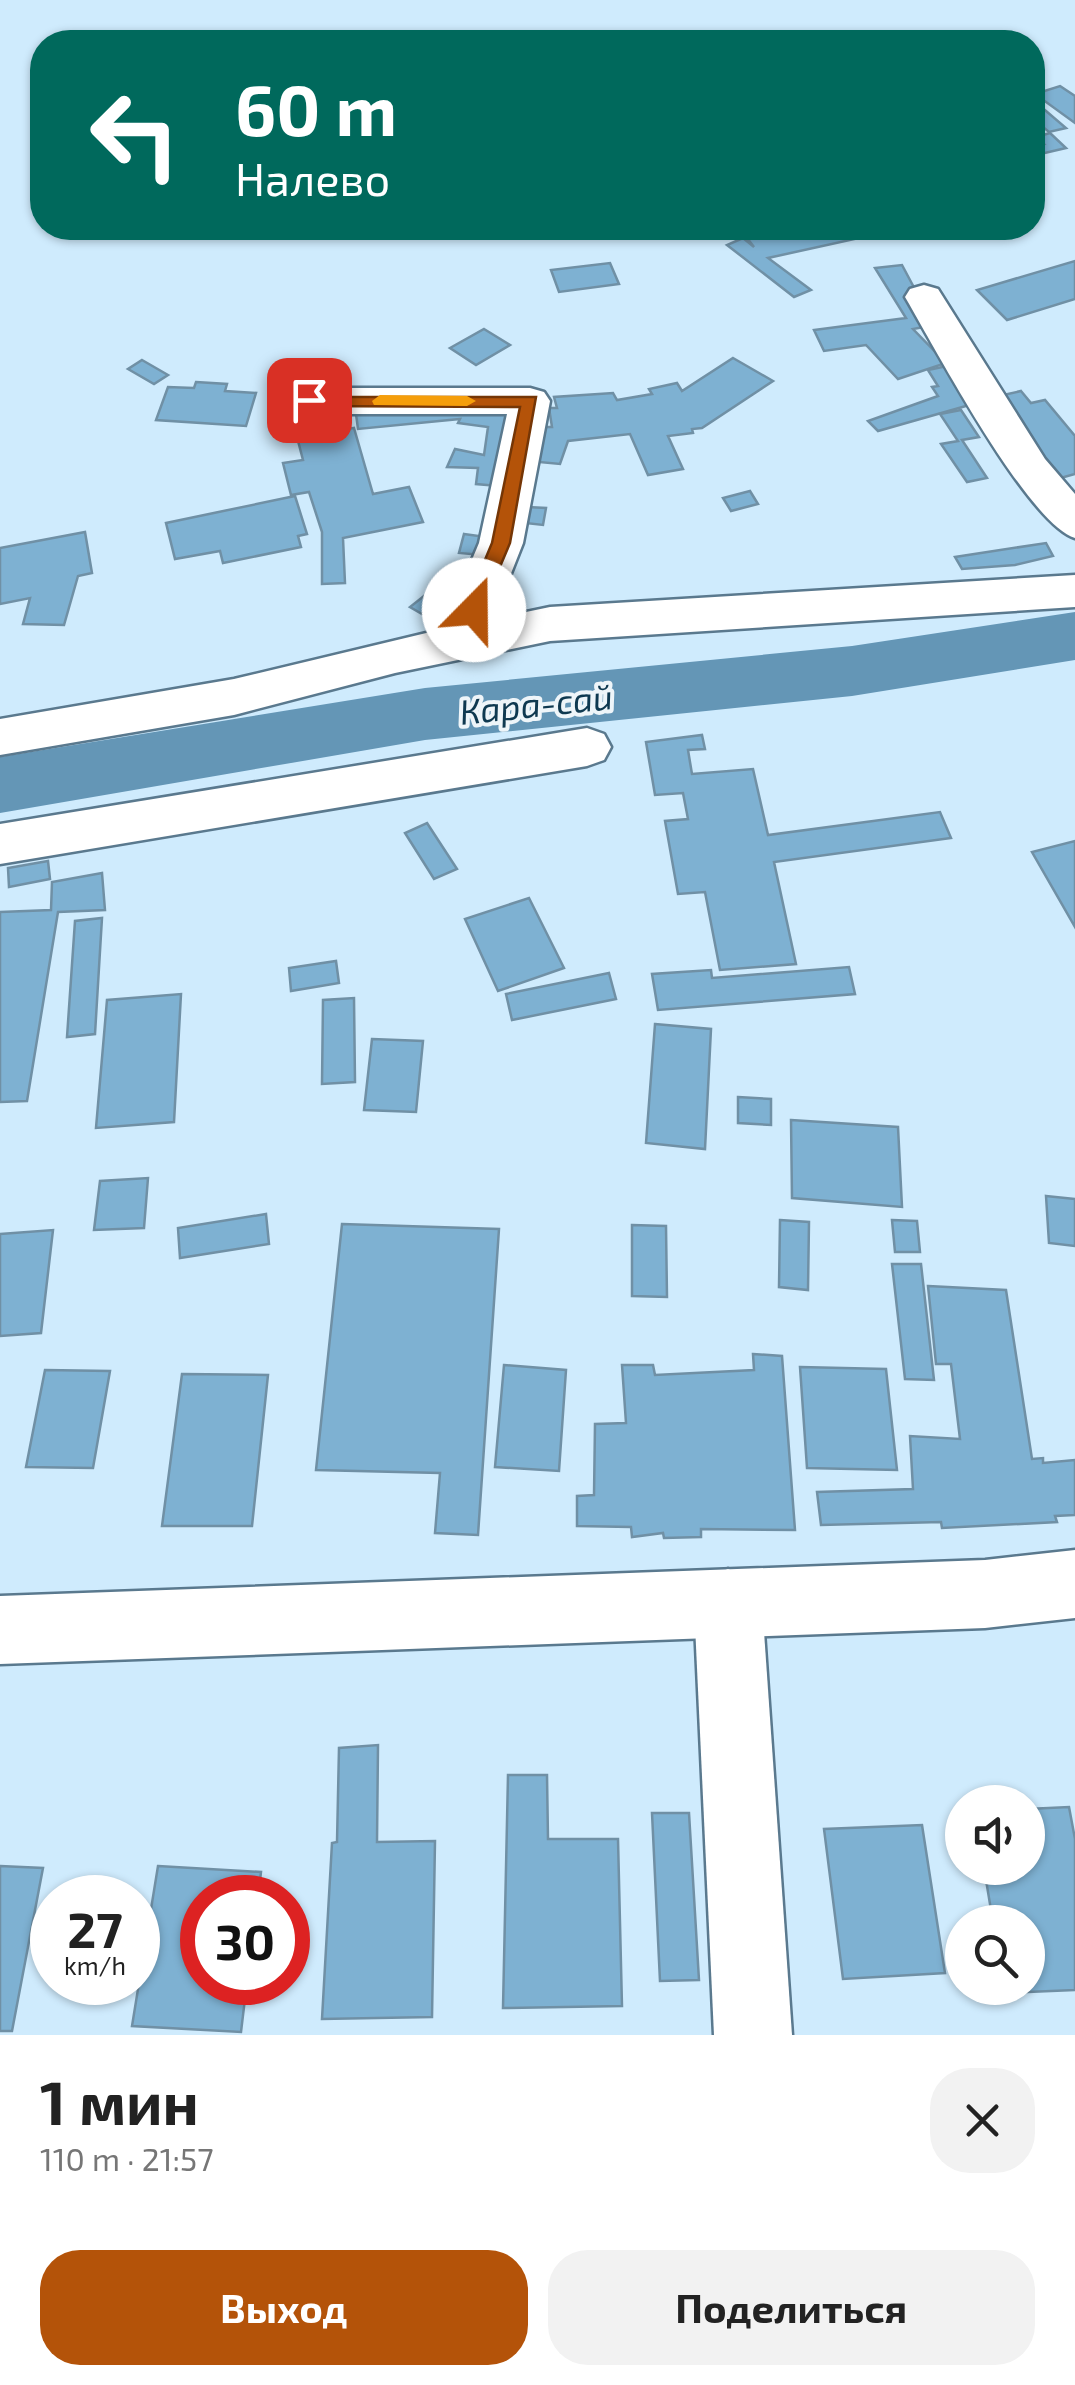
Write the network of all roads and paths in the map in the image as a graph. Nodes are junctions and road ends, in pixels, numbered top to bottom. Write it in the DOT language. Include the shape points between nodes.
graph roads {
  1 [pos="924,298"];
  2 [pos="309,400"];
  3 [pos="1075,523"];
  4 [pos="1075,591"];
  5 [pos="460,643"];
  6 [pos="0,737"];
  7 [pos="587,747"];
  8 [pos="0,844"];
  9 [pos="1075,1584"];
  10 [pos="728,1603"];
  11 [pos="0,1630"];
  12 [pos="752,2035"];
  1 -- 3 [label="street" via="1030,470"];
  2 -- 5 [label="street" via="530,401 501,543"];
  4 -- 5 [label="street" via="550,624"];
  5 -- 6 [label="street" via="234,698"];
  7 -- 8 [label="street"];
  9 -- 10 [label="street" via="985,1594"];
  10 -- 11 [label="street"];
  10 -- 12 [label="street"];
}
